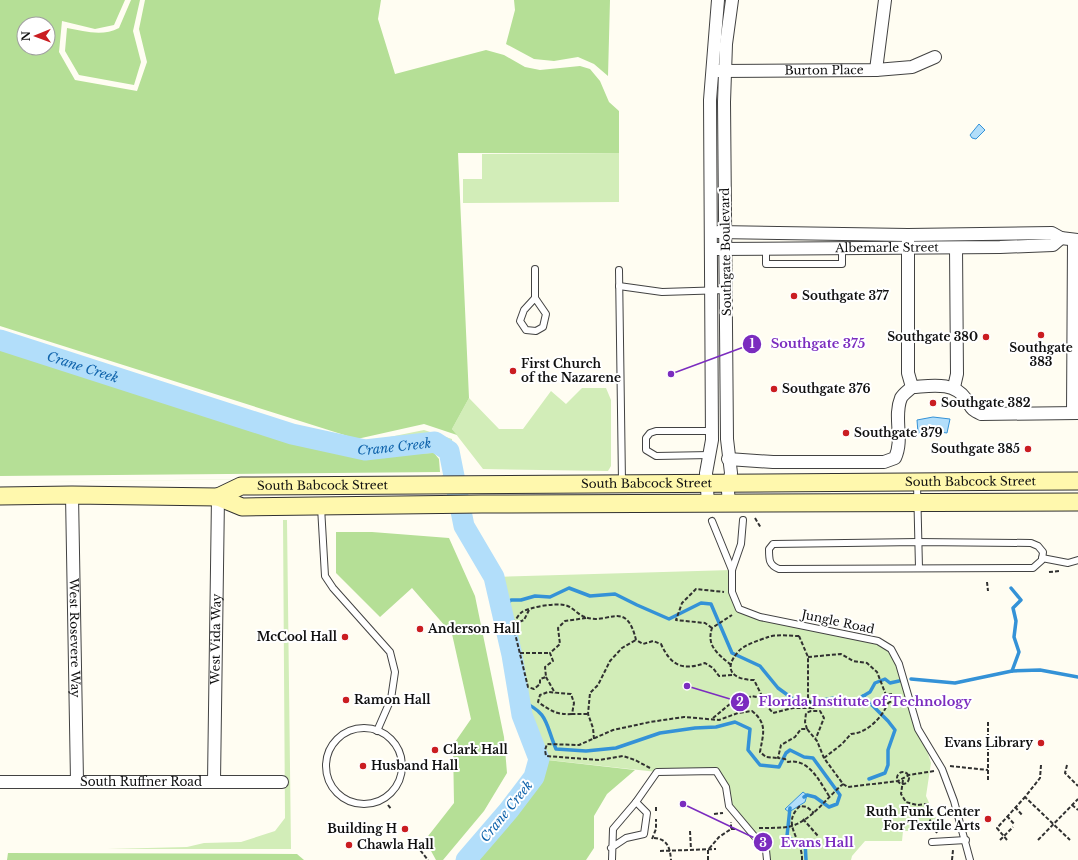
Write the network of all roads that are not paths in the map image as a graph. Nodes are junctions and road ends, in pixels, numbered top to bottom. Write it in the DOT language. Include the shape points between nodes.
graph roads {
  1 [pos="718,0"];
  2 [pos="732,0"];
  3 [pos="885,0"];
  4 [pos="936,56"];
  5 [pos="876,70"];
  6 [pos="711,71"];
  7 [pos="725,71"];
  8 [pos="711,232"];
  9 [pos="725,232"];
  10 [pos="841,233"];
  11 [pos="1010,233"];
  12 [pos="766,234"];
  13 [pos="950,234"];
  14 [pos="908,235"];
  15 [pos="1061,238"];
  16 [pos="1076,240"];
  17 [pos="1010,247"];
  18 [pos="842,248"];
  19 [pos="908,248"];
  20 [pos="953,248"];
  21 [pos="711,249"];
  22 [pos="724,249"];
  23 [pos="766,249"];
  24 [pos="536,269"];
  25 [pos="619,270"];
  26 [pos="620,286"];
  27 [pos="711,290"];
  28 [pos="726,290"];
  29 [pos="535,298"];
  30 [pos="912,387"];
  31 [pos="954,387"];
  32 [pos="1075,413"];
  33 [pos="712,430"];
  34 [pos="710,455"];
  35 [pos="728,459"];
  36 [pos="1078,481"];
  37 [pos="917,482"];
  38 [pos="622,484"];
  39 [pos="706,484"];
  40 [pos="729,484"];
  41 [pos="72,495"];
  42 [pos="0,496"];
  43 [pos="218,497"];
  44 [pos="1078,502"];
  45 [pos="917,503"];
  46 [pos="708,504"];
  47 [pos="729,504"];
  48 [pos="321,506"];
  49 [pos="743,520"];
  50 [pos="712,521"];
  51 [pos="918,542"];
  52 [pos="1042,558"];
  53 [pos="1078,560"];
  54 [pos="919,568"];
  55 [pos="732,570"];
  56 [pos="377,731"];
  57 [pos="77,781"];
  58 [pos="214,781"];
  59 [pos="0,782"];
  60 [pos="282,782"];
  61 [pos="636,802"];
  62 [pos="966,840"];
  63 [pos="932,842"];
  64 [pos="611,848"];
  65 [pos="612,860"];
  66 [pos="767,860"];
  67 [pos="970,860"];
  1 -- 6 [label="street, Southgate Boulevard"];
  2 -- 7 [label="street, Southgate Boulevard"];
  3 -- 5 [label="street"];
  4 -- 5 [label="street, Burton Place" via="912,67"];
  5 -- 7 [label="street, Burton Place"];
  6 -- 7 [label="street, Burton Place"];
  6 -- 8 [label="street, Southgate Boulevard"];
  7 -- 9 [label="street, Southgate Boulevard"];
  8 -- 9 [label="street, Albemarle Street"];
  8 -- 21 [label="street, Southgate Boulevard"];
  9 -- 12 [label="street, Albemarle Street"];
  9 -- 22 [label="street, Southgate Boulevard"];
  10 -- 12 [label="street, Albemarle Street"];
  10 -- 14 [label="street, Albemarle Street"];
  10 -- 18 [label="street"];
  11 -- 13 [label="street, Albemarle Street"];
  11 -- 15 [label="street, Albemarle Street" via="1052,233"];
  11 -- 17 [label="street"];
  12 -- 23 [label="street"];
  13 -- 14 [label="street, Albemarle Street"];
  13 -- 20 [label="street"];
  14 -- 19 [label="street"];
  15 -- 16 [label="street, Albemarle Street"];
  15 -- 17 [label="street, Albemarle Street" via="1053,245"];
  16 -- 32 [label="street"];
  17 -- 20 [label="street, Albemarle Street"];
  18 -- 19 [label="street, Albemarle Street"];
  18 -- 23 [label="street, Albemarle Street"];
  19 -- 20 [label="street, Albemarle Street"];
  19 -- 30 [label="street" via="908,373"];
  20 -- 31 [label="street" via="957,374"];
  21 -- 22 [label="street, Albemarle Street"];
  21 -- 27 [label="street, Southgate Boulevard"];
  22 -- 23 [label="street, Albemarle Street"];
  22 -- 28 [label="street, Southgate Boulevard"];
  24 -- 29 [label="lane"];
  25 -- 26 [label="lane"];
  26 -- 27 [label="lane" via="662,292"];
  26 -- 38 [label="lane"];
  27 -- 28 [label="lane"];
  27 -- 33 [label="street, Southgate Boulevard"];
  28 -- 35 [label="street, Southgate Boulevard"];
  29 -- 29 [label="lane" via="524,310 520,321 526,330 536,331 544,327 546,314"];
  30 -- 31 [label="street"];
  30 -- 35 [label="street" via="901,397 899,449 895,458 884,462 773,462"];
  31 -- 32 [label="street" via="972,410 981,414"];
  33 -- 34 [label="street, Southgate Boulevard"];
  33 -- 34 [label="lane" via="656,432 650,433 646,438 646,450 656,456"];
  34 -- 39 [label="street, Southgate Boulevard"];
  35 -- 40 [label="street, Southgate Boulevard" via="731,473"];
  36 -- 37 [label="main road, South Babcock Street"];
  37 -- 40 [label="main road, South Babcock Street"];
  37 -- 45 [label="lane"];
  38 -- 39 [label="main road, South Babcock Street"];
  38 -- 43 [label="main road, South Babcock Street" via="241,486"];
  39 -- 40 [label="main road, South Babcock Street"];
  39 -- 46 [label="street, Southgate Boulevard"];
  40 -- 47 [label="street, Southgate Boulevard"];
  41 -- 42 [label="main road, South Babcock Street"];
  41 -- 43 [label="main road, South Babcock Street"];
  41 -- 57 [label="street, West Rosevere Way"];
  43 -- 48 [label="main road, South Babcock Street" via="242,507"];
  43 -- 58 [label="street, West Vida Way"];
  44 -- 45 [label="main road, South Babcock Street"];
  45 -- 47 [label="main road, South Babcock Street"];
  45 -- 51 [label="lane"];
  46 -- 47 [label="main road, South Babcock Street"];
  46 -- 48 [label="main road, South Babcock Street"];
  48 -- 56 [label="lane" via="325,576 332,588 390,652 395,672 391,699"];
  49 -- 55 [label="lane" via="741,544"];
  50 -- 55 [label="lane"];
  51 -- 52 [label="lane" via="1031,543 1043,552"];
  51 -- 54 [label="lane"];
  51 -- 54 [label="lane" via="773,544 769,549 769,562 771,566 779,569"];
  52 -- 53 [label="lane" via="1068,563"];
  52 -- 54 [label="lane" via="1033,568"];
  55 -- 62 [label="lane, Jungle Road" via="732,592 739,609 760,617 878,641 891,648 899,664 918,730 942,769"];
  56 -- 56 [label="lane" via="366,728 343,735 334,743 329,753 326,765 333,788 352,802 377,802 388,796 402,773 397,748 389,737"];
  57 -- 58 [label="street, South Ruffner Road"];
  57 -- 59 [label="street, South Ruffner Road"];
  58 -- 60 [label="street, South Ruffner Road"];
  61 -- 64 [label="lane" via="613,829"];
  61 -- 64 [label="lane" via="647,813 644,834 626,838"];
  61 -- 66 [label="lane" via="657,772 716,771 726,787 729,806 766,850"];
  62 -- 63 [label="lane"];
  62 -- 67 [label="lane, Jungle Road"];
  64 -- 65 [label="lane"];
}
